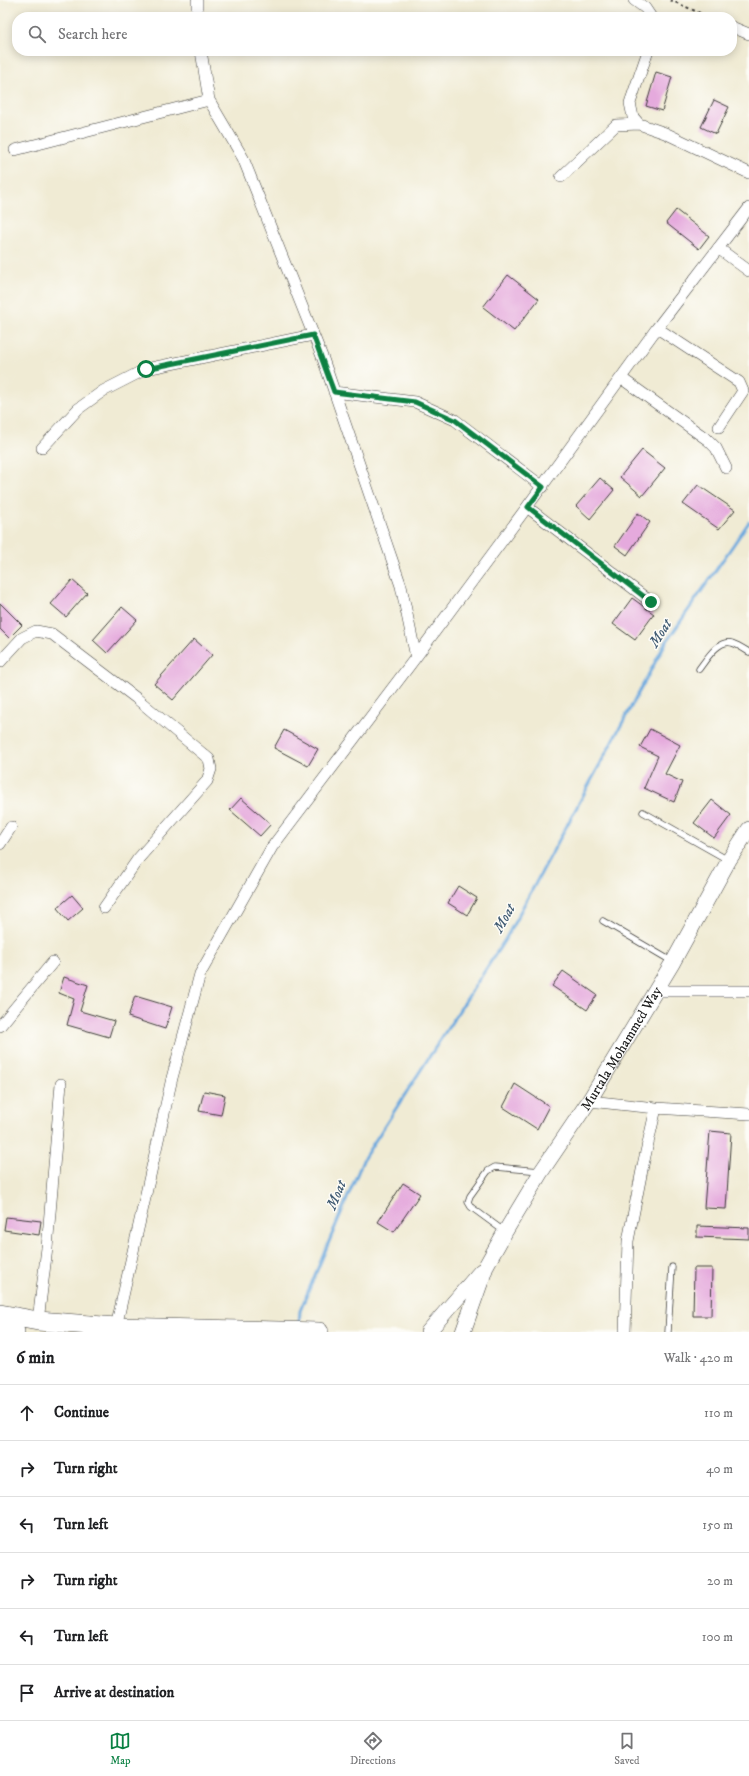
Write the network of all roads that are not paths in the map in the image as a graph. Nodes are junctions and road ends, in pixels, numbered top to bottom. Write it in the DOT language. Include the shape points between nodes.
graph roads {
  1 [pos="196,0"];
  2 [pos="634,0"];
  3 [pos="197,12"];
  4 [pos="648,12"];
  5 [pos="737,29"];
  6 [pos="749,34"];
  7 [pos="202,56"];
  8 [pos="646,56"];
  9 [pos="209,100"];
  10 [pos="639,124"];
  11 [pos="14,150"];
  12 [pos="749,173"];
  13 [pos="561,177"];
  14 [pos="749,208"];
  15 [pos="718,248"];
  16 [pos="749,271"];
  17 [pos="657,328"];
  18 [pos="313,335"];
  19 [pos="621,378"];
  20 [pos="334,392"];
  21 [pos="719,427"];
  22 [pos="42,448"];
  23 [pos="726,468"];
  24 [pos="543,487"];
  25 [pos="528,507"];
  26 [pos="651,602"];
  27 [pos="749,652"];
  28 [pos="416,657"];
  29 [pos="0,662"];
  30 [pos="699,669"];
  31 [pos="643,812"];
  32 [pos="11,827"];
  33 [pos="749,829"];
  34 [pos="0,844"];
  35 [pos="729,860"];
  36 [pos="104,908"];
  37 [pos="603,921"];
  38 [pos="53,962"];
  39 [pos="674,962"];
  40 [pos="656,991"];
  41 [pos="749,991"];
  42 [pos="0,1026"];
  43 [pos="61,1084"];
  44 [pos="589,1101"];
  45 [pos="656,1108"];
  46 [pos="749,1114"];
  47 [pos="541,1172"];
  48 [pos="504,1232"];
  49 [pos="487,1264"];
  50 [pos="672,1267"];
  51 [pos="0,1314"];
  52 [pos="38,1321"];
  53 [pos="116,1327"];
  54 [pos="0,1330"];
  55 [pos="15,1332"];
  56 [pos="319,1332"];
  57 [pos="428,1332"];
  58 [pos="463,1332"];
  59 [pos="625,1332"];
  60 [pos="668,1332"];
  1 -- 3 [label="street"];
  2 -- 4 [label="street"];
  5 -- 6 [label="street"];
  7 -- 9 [label="street"];
  8 -- 10 [label="street" via="630,103 633,117"];
  9 -- 11 [label="street"];
  9 -- 18 [label="street" via="243,158"];
  10 -- 12 [label="street" via="666,133"];
  10 -- 13 [label="street" via="616,125"];
  14 -- 15 [label="street"];
  15 -- 16 [label="street"];
  15 -- 17 [label="street"];
  17 -- 19 [label="street"];
  17 -- 21 [label="street" via="739,382 743,391"];
  18 -- 20 [label="street"];
  18 -- 22 [label="street" via="146,369 103,391 78,409"];
  19 -- 23 [label="street" via="708,440 716,448"];
  19 -- 24 [label="street"];
  20 -- 24 [label="street" via="415,402 455,420"];
  20 -- 28 [label="street" via="401,586"];
  24 -- 25 [label="street"];
  25 -- 26 [label="street"];
  25 -- 28 [label="street"];
  27 -- 30 [label="lane" via="731,643 723,643"];
  28 -- 53 [label="street" via="272,846 200,974 172,1078"];
  29 -- 36 [label="street" via="22,638 36,630 52,634 136,698 209,759 211,769 207,781 138,859"];
  31 -- 35 [label="lane"];
  32 -- 34 [label="street"];
  33 -- 35 [label="street, Murtala Mohammed Way"];
  35 -- 39 [label="street, Murtala Mohammed Way"];
  37 -- 39 [label="lane"];
  38 -- 42 [label="street"];
  39 -- 40 [label="street, Murtala Mohammed Way"];
  40 -- 41 [label="street"];
  40 -- 44 [label="street, Murtala Mohammed Way"];
  43 -- 52 [label="street"];
  44 -- 45 [label="street"];
  44 -- 47 [label="street, Murtala Mohammed Way"];
  45 -- 46 [label="street"];
  45 -- 59 [label="street" via="628,1241"];
  47 -- 48 [label="street, Murtala Mohammed Way"];
  47 -- 48 [label="lane" via="496,1167 488,1171 470,1196 468,1202 471,1207"];
  48 -- 49 [label="street, Murtala Mohammed Way"];
  49 -- 57 [label="street"];
  49 -- 58 [label="street"];
  50 -- 60 [label="lane"];
  51 -- 52 [label="highway"];
  52 -- 53 [label="highway"];
  53 -- 56 [label="highway"];
  54 -- 55 [label="highway"];
}
